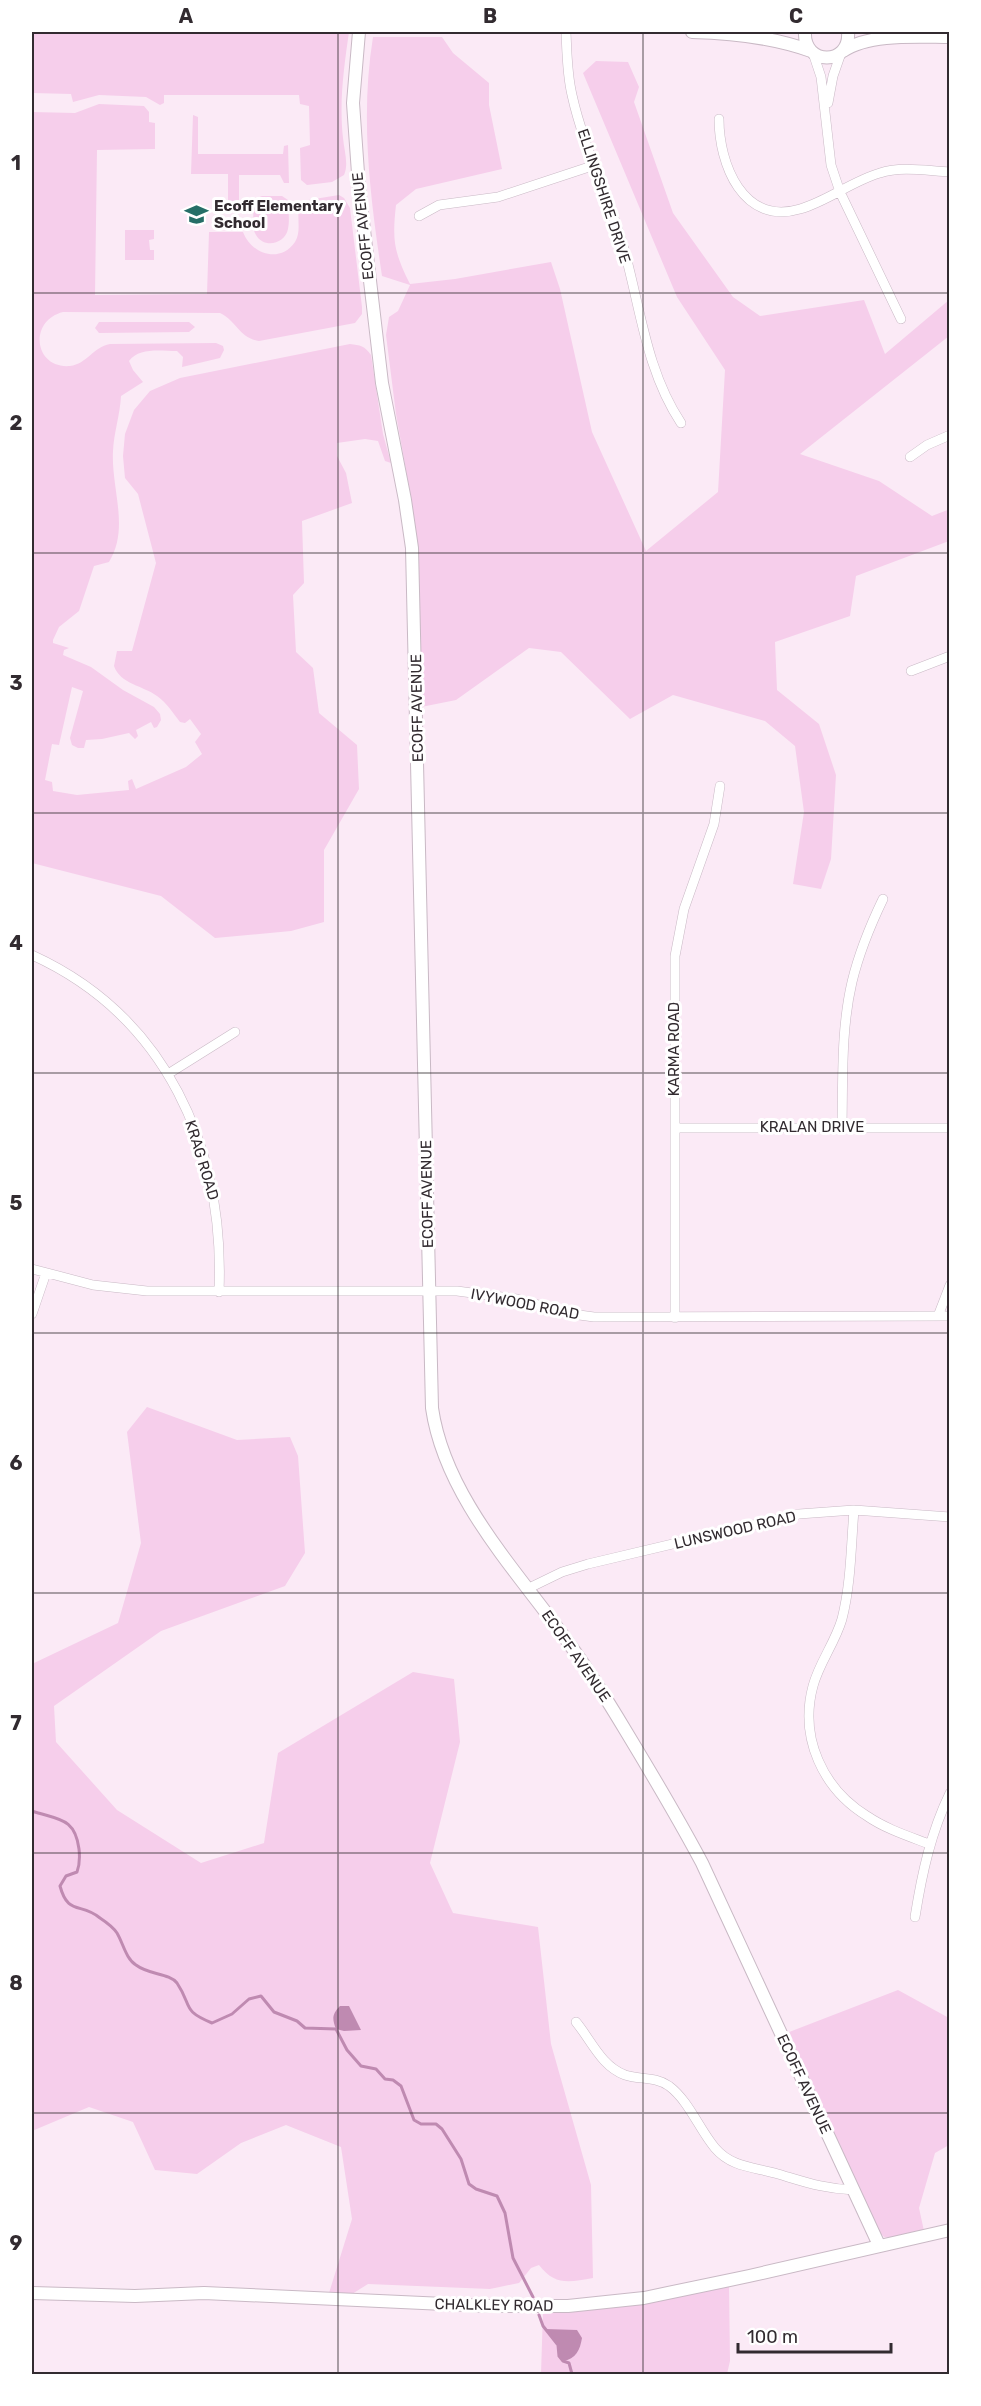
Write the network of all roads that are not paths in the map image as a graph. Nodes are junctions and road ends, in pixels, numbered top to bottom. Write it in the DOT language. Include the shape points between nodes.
graph roads {
  1 [pos="359,32"];
  2 [pos="566,32"];
  3 [pos="692,32"];
  4 [pos="739,32"];
  5 [pos="805,32"];
  6 [pos="848,32"];
  7 [pos="877,32"];
  8 [pos="913,36"];
  9 [pos="950,37"];
  10 [pos="812,52"];
  11 [pos="842,52"];
  12 [pos="826,111"];
  13 [pos="718,119"];
  14 [pos="595,165"];
  15 [pos="950,172"];
  16 [pos="840,192"];
  17 [pos="419,216"];
  18 [pos="901,319"];
  19 [pos="681,423"];
  20 [pos="950,435"];
  21 [pos="910,457"];
  22 [pos="950,656"];
  23 [pos="911,671"];
  24 [pos="720,786"];
  25 [pos="883,899"];
  26 [pos="32,955"];
  27 [pos="235,1032"];
  28 [pos="168,1074"];
  29 [pos="842,1126"];
  30 [pos="675,1128"];
  31 [pos="950,1128"];
  32 [pos="32,1269"];
  33 [pos="46,1273"];
  34 [pos="950,1286"];
  35 [pos="429,1290"];
  36 [pos="219,1292"];
  37 [pos="32,1314"];
  38 [pos="938,1316"];
  39 [pos="950,1316"];
  40 [pos="675,1318"];
  41 [pos="854,1510"];
  42 [pos="950,1516"];
  43 [pos="527,1589"];
  44 [pos="950,1793"];
  45 [pos="929,1844"];
  46 [pos="915,1917"];
  47 [pos="576,2022"];
  48 [pos="854,2190"];
  49 [pos="950,2230"];
  50 [pos="879,2245"];
  51 [pos="32,2294"];
  1 -- 35 [label="street, ECOFF AVENUE" via="353,103 359,187 382,383 412,548"];
  2 -- 14 [label="street, ELLINGSHIRE DRIVE" via="571,92"];
  3 -- 4 [label="street"];
  4 -- 10 [label="street"];
  5 -- 10 [label="street"];
  6 -- 11 [label="street" via="849,40"];
  7 -- 8 [label="street"];
  8 -- 9 [label="street"];
  8 -- 11 [label="street" via="863,42"];
  10 -- 11 [label="street" via="830,57"];
  10 -- 12 [label="street" via="820,71"];
  11 -- 12 [label="street"];
  12 -- 16 [label="street" via="831,165"];
  13 -- 16 [label="street" via="729,172 738,190 754,203 776,211 792,211"];
  14 -- 17 [label="street" via="492,198 438,205"];
  14 -- 19 [label="street, ELLINGSHIRE DRIVE" via="623,247 642,328 668,403"];
  15 -- 16 [label="street" via="887,171"];
  16 -- 18 [label="street"];
  20 -- 21 [label="street"];
  22 -- 23 [label="street"];
  24 -- 30 [label="street, KARMA ROAD" via="714,824 684,909 675,956"];
  25 -- 29 [label="street" via="866,935 852,983 844,1038"];
  26 -- 28 [label="street, KRAG ROAD" via="69,974 114,1008"];
  27 -- 28 [label="street"];
  28 -- 36 [label="street, KRAG ROAD" via="192,1122 211,1178 219,1232"];
  29 -- 30 [label="street, KRALAN DRIVE"];
  29 -- 31 [label="street, KRALAN DRIVE"];
  30 -- 40 [label="street, KARMA ROAD"];
  32 -- 33 [label="street, IVYWOOD ROAD"];
  33 -- 36 [label="street, IVYWOOD ROAD" via="123,1290"];
  33 -- 37 [label="street"];
  34 -- 38 [label="street"];
  35 -- 36 [label="street, IVYWOOD ROAD"];
  35 -- 40 [label="street, IVYWOOD ROAD" via="487,1294 594,1317"];
  35 -- 43 [label="street, ECOFF AVENUE" via="432,1408 438,1443 469,1504"];
  38 -- 39 [label="street, IVYWOOD ROAD"];
  38 -- 40 [label="street, IVYWOOD ROAD"];
  41 -- 42 [label="street, LUNSWOOD ROAD"];
  41 -- 43 [label="street, LUNSWOOD ROAD" via="799,1515 588,1564"];
  41 -- 45 [label="street" via="845,1606 813,1688 811,1739 826,1777 850,1805 883,1826"];
  43 -- 48 [label="street, ECOFF AVENUE" via="593,1677 679,1820"];
  44 -- 45 [label="street"];
  45 -- 46 [label="street"];
  47 -- 48 [label="street" via="613,2069 635,2078 656,2080 674,2090 715,2148 734,2163 814,2186"];
  48 -- 50 [label="street, ECOFF AVENUE"];
  49 -- 50 [label="street, CHALKLEY ROAD"];
  50 -- 51 [label="street, CHALKLEY ROAD" via="656,2295 568,2306 204,2293"];
}
